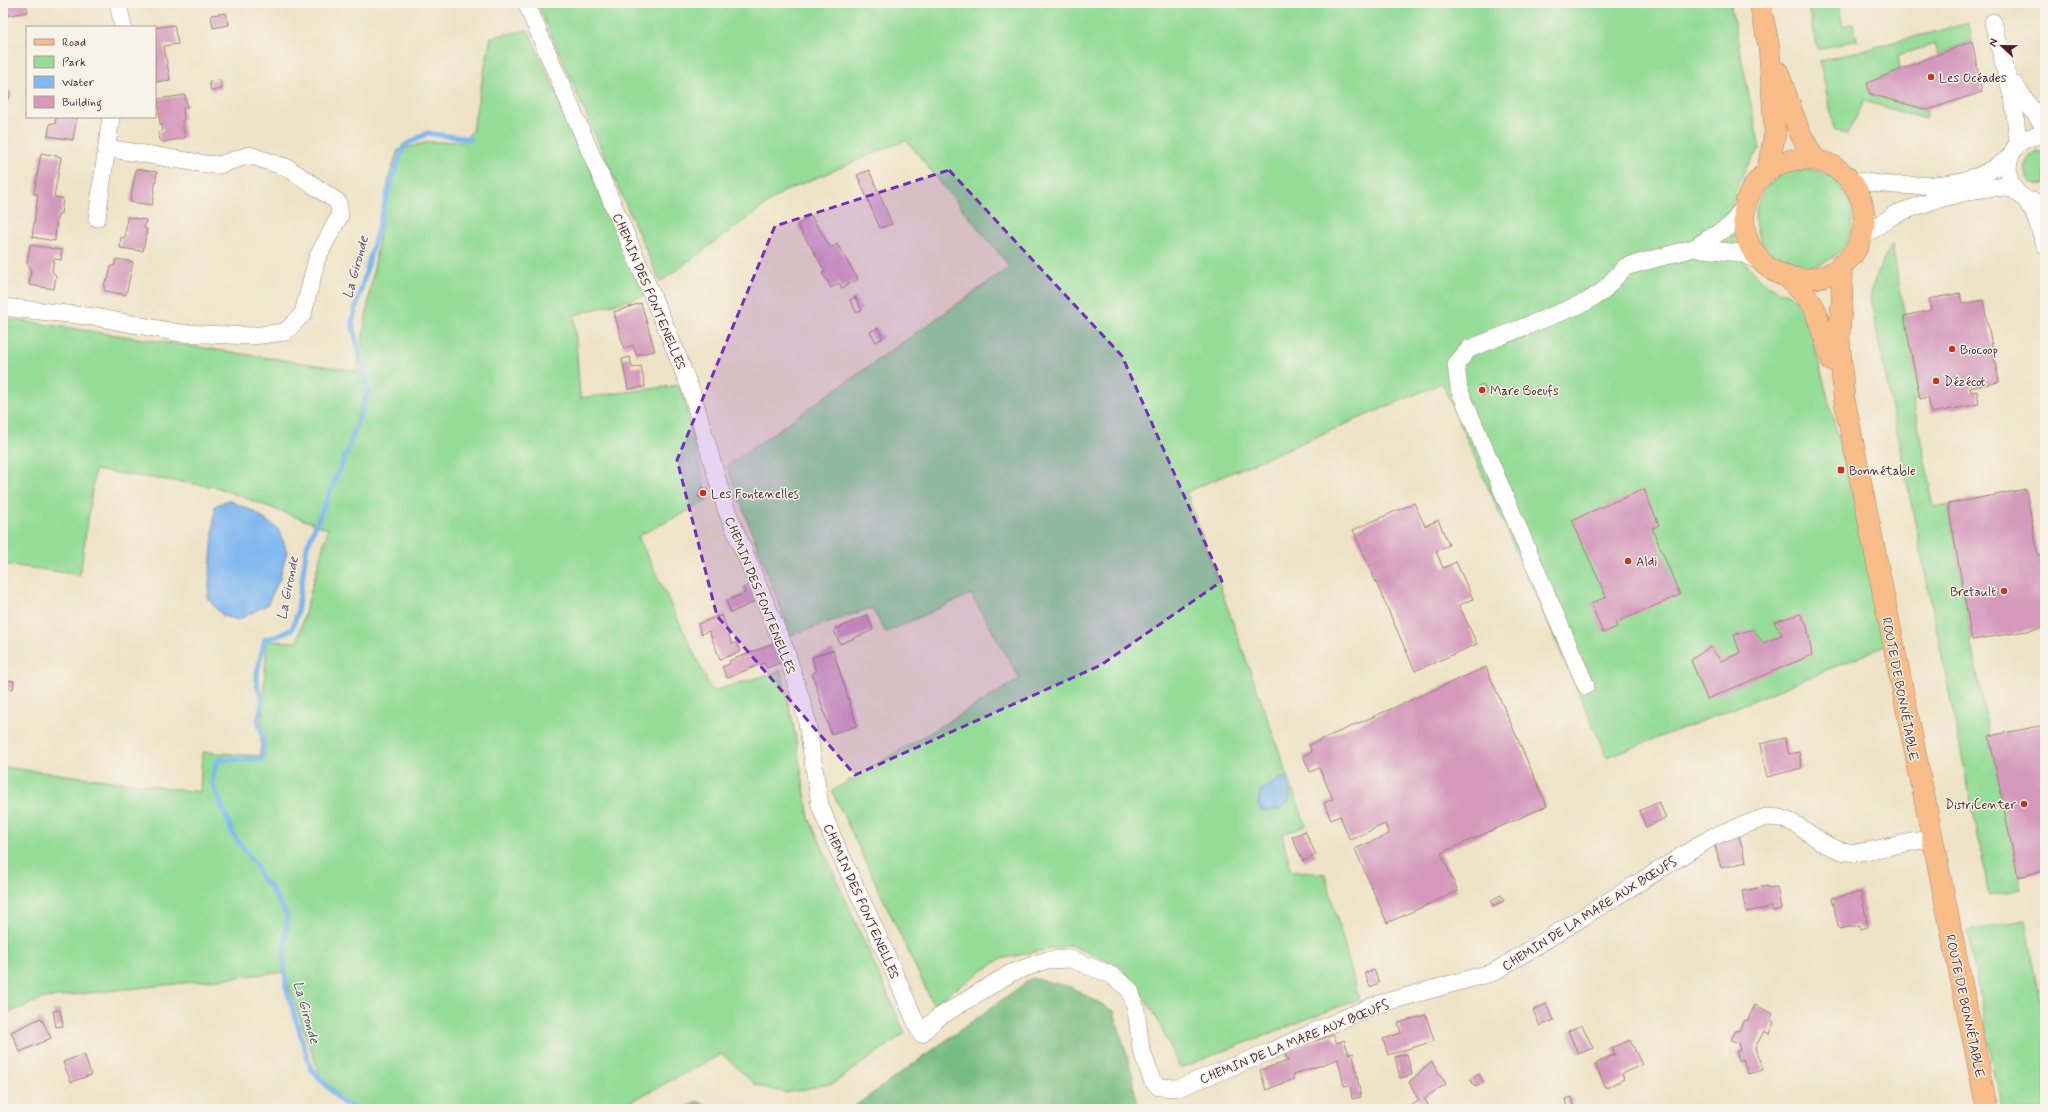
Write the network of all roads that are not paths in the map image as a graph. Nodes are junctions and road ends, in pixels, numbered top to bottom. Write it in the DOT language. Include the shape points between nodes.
graph roads {
  1 [pos="118,3"];
  2 [pos="526,3"];
  3 [pos="1760,3"];
  4 [pos="1993,22"];
  5 [pos="123,26"];
  6 [pos="1769,47"];
  7 [pos="2009,76"];
  8 [pos="111,118"];
  9 [pos="2045,128"];
  10 [pos="2045,136"];
  11 [pos="107,148"];
  12 [pos="2014,151"];
  13 [pos="1816,160"];
  14 [pos="1767,172"];
  15 [pos="1847,179"];
  16 [pos="2020,194"];
  17 [pos="1747,202"];
  18 [pos="2045,202"];
  19 [pos="97,218"];
  20 [pos="1860,239"];
  21 [pos="2045,245"];
  22 [pos="1694,248"];
  23 [pos="1764,263"];
  24 [pos="1841,265"];
  25 [pos="1786,276"];
  26 [pos="3,307"];
  27 [pos="1844,398"];
  28 [pos="1586,686"];
  29 [pos="1932,838"];
  30 [pos="921,1034"];
  31 [pos="1988,1109"];
  1 -- 5 [label="street"];
  2 -- 30 [label="street, CHEMIN DES FONTENELLES" via="692,393 726,509 787,654 806,716 820,805"];
  3 -- 6 [label="main road"];
  4 -- 7 [label="street"];
  6 -- 13 [label="main road" via="1799,131"];
  6 -- 14 [label="main road" via="1775,133"];
  7 -- 9 [label="street"];
  7 -- 12 [label="street" via="2014,103"];
  8 -- 11 [label="street"];
  10 -- 12 [label="street" via="2030,137"];
  11 -- 19 [label="street"];
  11 -- 26 [label="street" via="205,164 220,164 249,155 288,168 338,202 340,215 317,258 302,314 286,332 253,336 180,333 95,317"];
  12 -- 15 [label="street" via="1991,170 1957,182 1891,185"];
  12 -- 16 [label="street" via="2007,171"];
  13 -- 14 [label="main road" via="1792,160 1779,164"];
  13 -- 15 [label="main road" via="1832,166"];
  14 -- 17 [label="main road" via="1755,185"];
  15 -- 20 [label="main road" via="1855,189 1862,206"];
  16 -- 18 [label="street" via="2035,202"];
  16 -- 20 [label="street" via="1995,187 1935,200 1895,214"];
  16 -- 21 [label="street" via="2034,213"];
  17 -- 22 [label="street" via="1731,225"];
  17 -- 23 [label="main road" via="1744,217 1746,232 1752,250"];
  20 -- 24 [label="main road" via="1854,251"];
  22 -- 23 [label="street" via="1740,253"];
  22 -- 28 [label="street" via="1625,267 1602,292 1584,302 1469,349 1456,364 1459,389"];
  23 -- 25 [label="main road"];
  24 -- 25 [label="main road" via="1813,278"];
  24 -- 27 [label="main road, ROUTE DE BONNÉTABLE" via="1839,335"];
  25 -- 27 [label="main road" via="1814,307"];
  27 -- 29 [label="main road, ROUTE DE BONNÉTABLE"];
  29 -- 30 [label="street, CHEMIN DE LA MARE AUX BŒUFS" via="1856,853 1841,851 1825,844 1781,818 1766,818 1714,836 1494,972 1372,1006 1269,1052 1178,1088 1159,1088 1152,1080 1141,1048 1136,1010 1130,990 1111,975 1071,959 1047,960 1011,973 936,1019"];
  29 -- 31 [label="main road, ROUTE DE BONNÉTABLE"];
}
